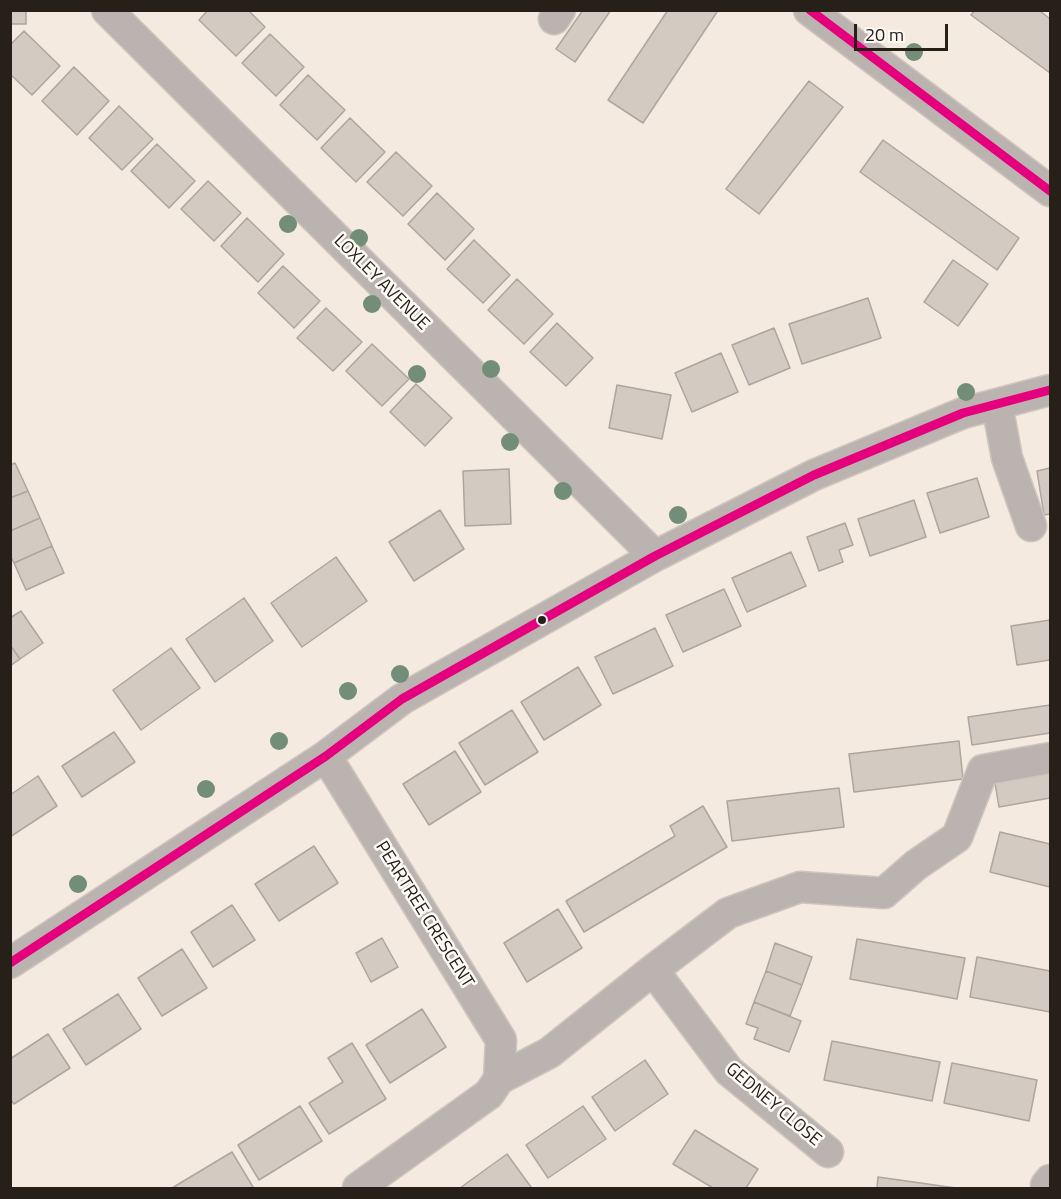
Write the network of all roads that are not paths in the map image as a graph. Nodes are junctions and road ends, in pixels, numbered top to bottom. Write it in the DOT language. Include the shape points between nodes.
graph roads {
  1 [pos="108,10"];
  2 [pos="809,10"];
  3 [pos="1050,191"];
  4 [pos="1050,390"];
  5 [pos="997,404"];
  6 [pos="1031,526"];
  7 [pos="655,556"];
  8 [pos="326,756"];
  9 [pos="1050,758"];
  10 [pos="10,963"];
  11 [pos="653,970"];
  12 [pos="499,1079"];
  13 [pos="828,1152"];
  14 [pos="358,1188"];
  1 -- 7 [label="street, LOXLEY AVENUE"];
  2 -- 3 [label="street"];
  4 -- 5 [label="street"];
  5 -- 6 [label="street" via="1007,458"];
  5 -- 7 [label="street" via="963,413 814,475"];
  7 -- 8 [label="street" via="402,699"];
  8 -- 10 [label="street"];
  8 -- 12 [label="street, PEARTREE CRESCENT" via="501,1040"];
  9 -- 11 [label="street" via="983,770 957,837 915,865 884,894 800,887 728,913"];
  11 -- 12 [label="street" via="549,1053"];
  11 -- 13 [label="street, GEDNEY CLOSE" via="729,1071"];
  12 -- 14 [label="street" via="489,1094"];
}
